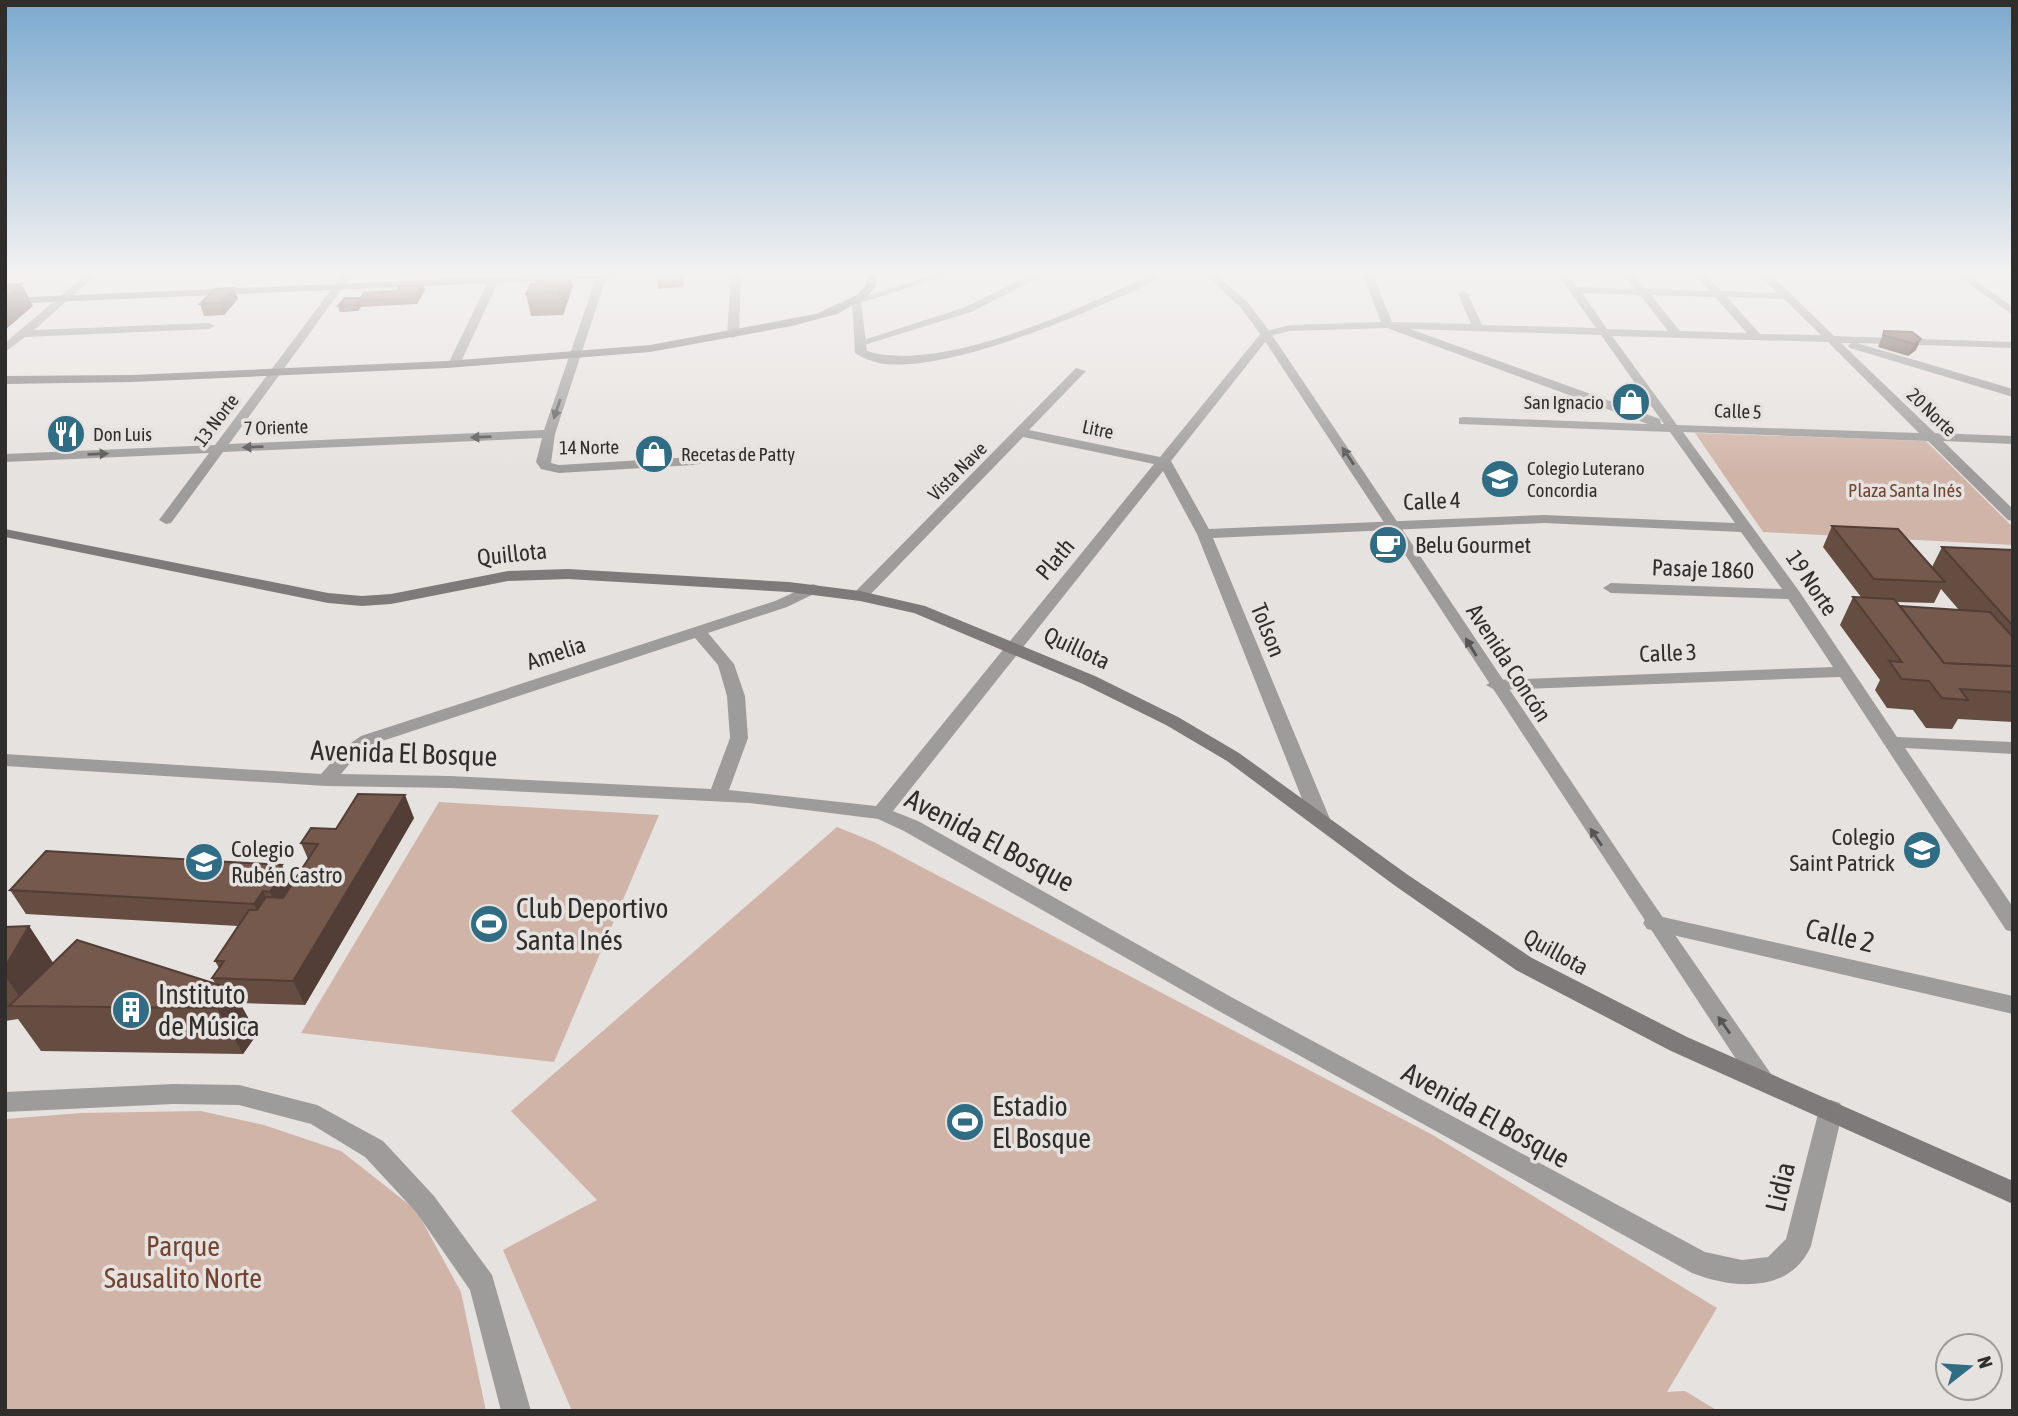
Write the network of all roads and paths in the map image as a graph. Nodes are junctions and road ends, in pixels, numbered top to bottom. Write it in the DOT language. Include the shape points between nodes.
graph roads {
  1 [pos="298,341"];
  2 [pos="465,341"];
  3 [pos="580,341"];
  4 [pos="691,341"];
  5 [pos="866,341"];
  6 [pos="993,341"];
  7 [pos="1260,341"];
  8 [pos="1271,341"];
  9 [pos="1432,341"];
  10 [pos="1608,341"];
  11 [pos="1833,341"];
  12 [pos="1838,341"];
  13 [pos="1894,341"];
  14 [pos="860,343"];
  15 [pos="2013,345"];
  16 [pos="574,358"];
  17 [pos="454,365"];
  18 [pos="1080,371"];
  19 [pos="275,372"];
  20 [pos="5,380"];
  21 [pos="2013,393"];
  22 [pos="1463,421"];
  23 [pos="1672,428"];
  24 [pos="1023,433"];
  25 [pos="549,434"];
  26 [pos="1931,438"];
  27 [pos="2013,440"];
  28 [pos="219,449"];
  29 [pos="749,451"];
  30 [pos="5,458"];
  31 [pos="1165,462"];
  32 [pos="2013,517"];
  33 [pos="166,520"];
  34 [pos="1394,525"];
  35 [pos="1746,528"];
  36 [pos="5,533"];
  37 [pos="1204,534"];
  38 [pos="38,540"];
  39 [pos="5,545"];
  40 [pos="813,589"];
  41 [pos="1611,589"];
  42 [pos="1793,594"];
  43 [pos="860,596"];
  44 [pos="698,630"];
  45 [pos="1012,646"];
  46 [pos="1844,672"];
  47 [pos="1495,685"];
  48 [pos="1892,742"];
  49 [pos="2013,748"];
  50 [pos="5,760"];
  51 [pos="326,780"];
  52 [pos="718,795"];
  53 [pos="881,813"];
  54 [pos="1320,819"];
  55 [pos="1654,923"];
  56 [pos="2013,924"];
  57 [pos="2013,1005"];
  58 [pos="1763,1081"];
  59 [pos="5,1102"];
  60 [pos="1830,1110"];
  61 [pos="2013,1193"];
  62 [pos="1775,1269"];
  63 [pos="516,1411"];
  1 -- 19 [label="street, 13 Norte"];
  2 -- 17 [label="street"];
  3 -- 16 [label="street, 14 Norte"];
  4 -- 16 [label="main road"];
  5 -- 14 [label="street"];
  6 -- 14 [label="street" via="889,363 860,353"];
  7 -- 31 [label="street, Plath"];
  34 -- 8 [label="street, Avenida Concón, one-way"];
  9 -- 23 [label="street"];
  10 -- 23 [label="street, 19 Norte"];
  11 -- 26 [label="street, 20 Norte"];
  12 -- 21 [label="street"];
  13 -- 15 [label="street"];
  16 -- 17 [label="main road"];
  16 -- 25 [label="street, 14 Norte, one-way"];
  17 -- 19 [label="main road"];
  18 -- 24 [label="street, Vista Nave"];
  19 -- 20 [label="main road"];
  19 -- 28 [label="street, 13 Norte"];
  22 -- 23 [label="street, Calle 5"];
  23 -- 26 [label="street, Calle 5"];
  23 -- 35 [label="street, 19 Norte"];
  24 -- 31 [label="street, Litre"];
  24 -- 43 [label="street, Vista Nave"];
  25 -- 28 [label="street, 7 Oriente, one-way"];
  25 -- 29 [label="street, 14 Norte" via="544,464 559,469 692,461"];
  26 -- 27 [label="street, Calle 5"];
  26 -- 32 [label="street, 20 Norte"];
  30 -- 28 [label="street, 7 Oriente, one-way"];
  28 -- 33 [label="street, 13 Norte"];
  31 -- 37 [label="street, Tolson"];
  31 -- 45 [label="street, Plath"];
  34 -- 35 [label="street, Calle 4" via="1544,519"];
  34 -- 37 [label="street, Calle 4"];
  47 -- 34 [label="street, Avenida Concón, one-way"];
  35 -- 42 [label="street, 19 Norte"];
  36 -- 38 [label="main road, Quillota"];
  37 -- 54 [label="street, Tolson"];
  38 -- 39 [label="main road"];
  38 -- 40 [label="main road, Quillota" via="362,601 538,574"];
  40 -- 43 [label="main road, Quillota"];
  40 -- 44 [label="street, Amelia"];
  41 -- 42 [label="street, Pasaje 1860"];
  42 -- 46 [label="street, 19 Norte"];
  43 -- 45 [label="main road, Quillota" via="919,609"];
  44 -- 51 [label="street, Amelia" via="368,740 351,751"];
  44 -- 52 [label="street" via="726,664 736,696 739,738"];
  45 -- 53 [label="street, Plath"];
  45 -- 54 [label="main road, Quillota" via="1172,721 1233,757"];
  46 -- 47 [label="street, Calle 3"];
  46 -- 48 [label="street, 19 Norte"];
  55 -- 47 [label="street, Avenida Concón, one-way"];
  48 -- 49 [label="street"];
  48 -- 56 [label="street, 19 Norte"];
  50 -- 51 [label="street, Avenida El Bosque"];
  51 -- 52 [label="street, Avenida El Bosque"];
  52 -- 53 [label="street, Avenida El Bosque"];
  53 -- 62 [label="street, Avenida El Bosque" via="1701,1264 1742,1273"];
  54 -- 58 [label="main road, Quillota" via="1524,964 1679,1044"];
  55 -- 57 [label="street, Calle 2"];
  58 -- 55 [label="street, Avenida Concón, one-way"];
  58 -- 60 [label="main road, Quillota"];
  59 -- 63 [label="street" via="239,1095 317,1115 374,1149 425,1204 482,1284"];
  60 -- 61 [label="main road, Quillota"];
  60 -- 62 [label="street, Lidia" via="1798,1246"];
}
